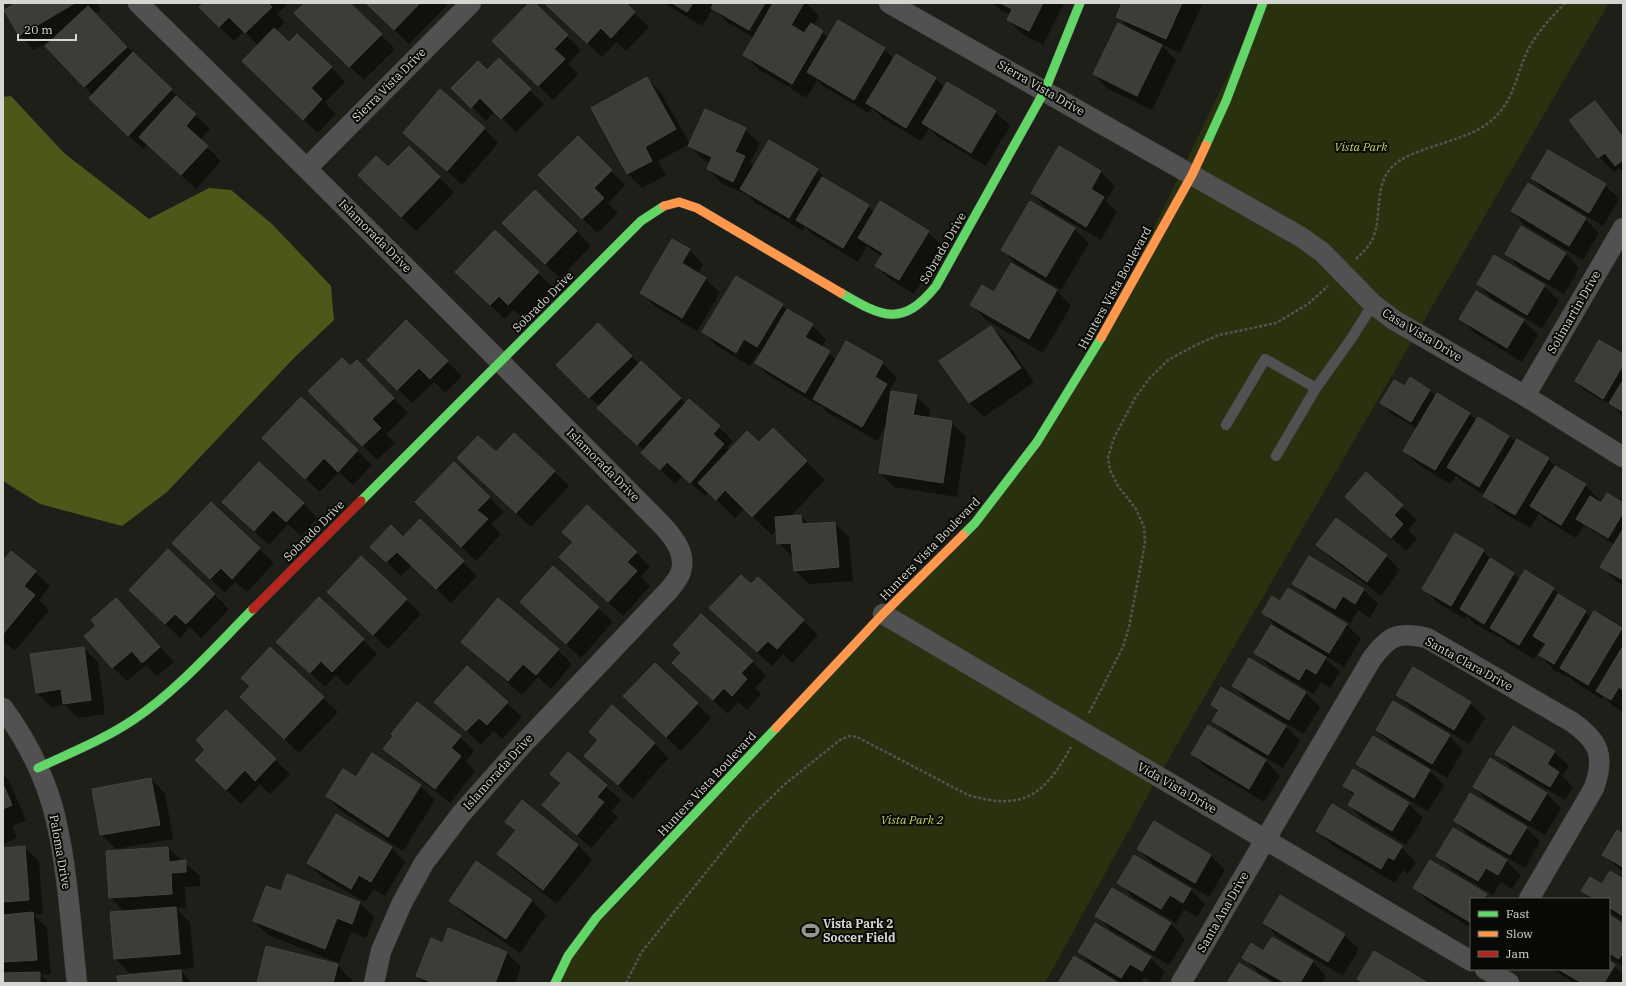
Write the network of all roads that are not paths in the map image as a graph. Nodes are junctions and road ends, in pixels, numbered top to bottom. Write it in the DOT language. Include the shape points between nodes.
graph roads {
  1 [pos="138,3"];
  2 [pos="471,3"];
  3 [pos="889,3"];
  4 [pos="1080,3"];
  5 [pos="1263,3"];
  6 [pos="1045,90"];
  7 [pos="307,168"];
  8 [pos="1192,175"];
  9 [pos="1623,228"];
  10 [pos="1373,304"];
  11 [pos="501,362"];
  12 [pos="1316,388"];
  13 [pos="1525,396"];
  14 [pos="1226,425"];
  15 [pos="1276,456"];
  16 [pos="1623,457"];
  17 [pos="883,614"];
  18 [pos="3,708"];
  19 [pos="38,768"];
  20 [pos="1265,840"];
  21 [pos="1530,898"];
  22 [pos="1470,963"];
  23 [pos="1482,970"];
  24 [pos="77,983"];
  25 [pos="374,983"];
  26 [pos="555,983"];
  27 [pos="1181,983"];
  28 [pos="1509,983"];
  1 -- 7 [label="street, Islamorada Drive"];
  2 -- 7 [label="street, Sierra Vista Drive"];
  3 -- 6 [label="street, Sierra Vista Drive"];
  4 -- 6 [label="street, Sobrado Drive"];
  5 -- 8 [label="street, Hunters Vista Boulevard" via="1226,101"];
  6 -- 8 [label="street, Sierra Vista Drive"];
  6 -- 11 [label="street, Sobrado Drive" via="936,286 925,300 910,311 891,316 872,311 697,208 679,202 662,206 641,221"];
  7 -- 11 [label="street, Islamorada Drive"];
  8 -- 10 [label="street, Casa Vista Drive" via="1302,237 1322,252"];
  8 -- 17 [label="street, Hunters Vista Boulevard" via="1097,345 1038,442 975,523"];
  9 -- 13 [label="street, Solimartin Drive"];
  10 -- 12 [label="lane"];
  10 -- 13 [label="street, Casa Vista Drive" via="1394,320"];
  11 -- 19 [label="street, Sobrado Drive" via="181,681 133,720 88,745"];
  11 -- 25 [label="street, Islamorada Drive" via="677,541 681,554 681,571 669,590 523,744 461,814 424,863 402,903 381,952"];
  12 -- 14 [label="lane" via="1265,359"];
  12 -- 15 [label="lane"];
  13 -- 16 [label="street, Casa Vista Drive"];
  17 -- 20 [label="street, Vida Vista Drive"];
  17 -- 26 [label="street, Hunters Vista Boulevard" via="596,918 568,956"];
  18 -- 19 [label="street, Paloma Drive"];
  19 -- 24 [label="street, Paloma Drive" via="56,819"];
  20 -- 21 [label="street, Santa Clara Drive" via="1382,644 1396,636 1412,635 1427,638 1572,722 1588,733 1597,749 1601,770 1594,788"];
  20 -- 22 [label="street, Vida Vista Drive"];
  20 -- 27 [label="street, Santa Ana Drive"];
  23 -- 28 [label="street, Vida Vista Drive"];
}
